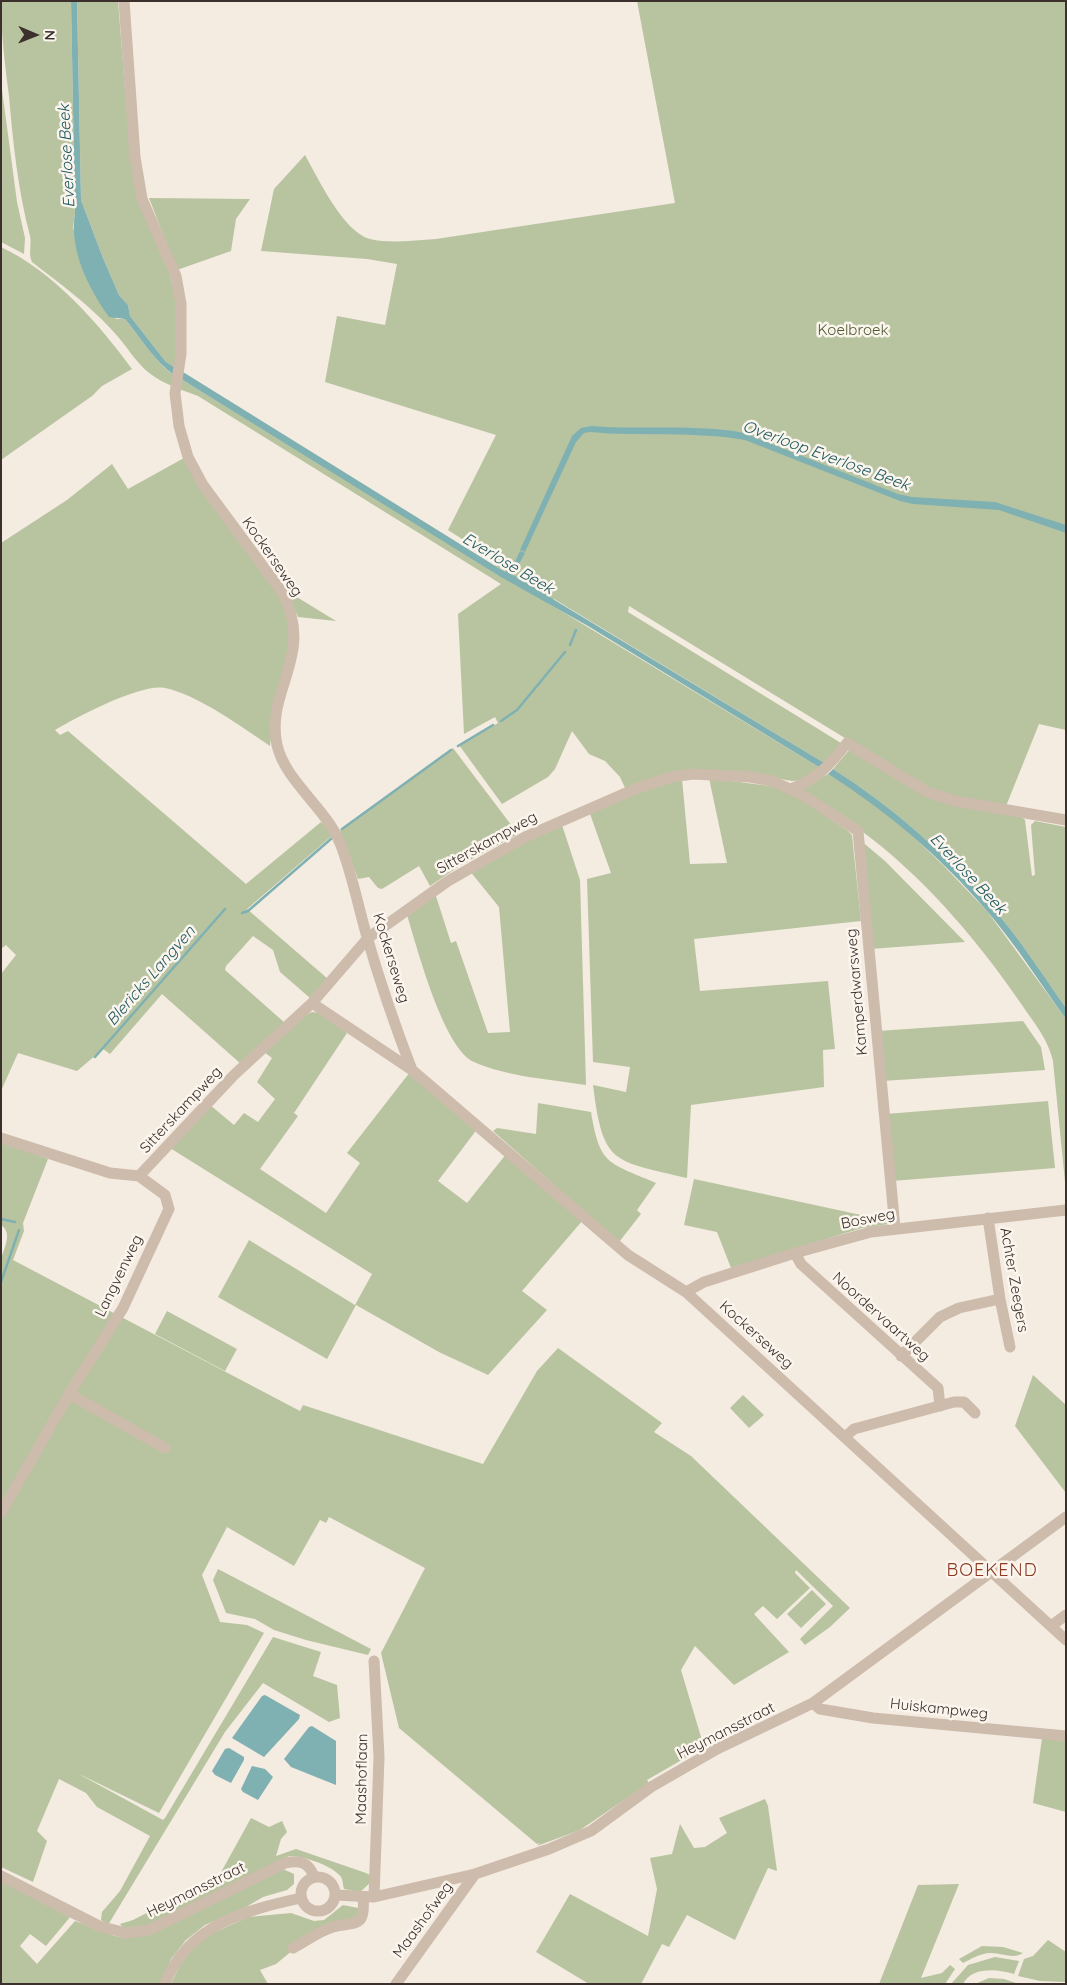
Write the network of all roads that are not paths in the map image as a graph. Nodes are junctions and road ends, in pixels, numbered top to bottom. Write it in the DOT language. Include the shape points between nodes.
graph roads {
  1 [pos="124,1"];
  2 [pos="791,789"];
  3 [pos="1066,820"];
  4 [pos="368,938"];
  5 [pos="312,1004"];
  6 [pos="412,1070"];
  7 [pos="1,1138"];
  8 [pos="139,1176"];
  9 [pos="1065,1210"];
  10 [pos="988,1218"];
  11 [pos="894,1228"];
  12 [pos="795,1253"];
  13 [pos="686,1292"];
  14 [pos="1000,1299"];
  15 [pos="1010,1346"];
  16 [pos="901,1356"];
  17 [pos="69,1394"];
  18 [pos="940,1406"];
  19 [pos="975,1413"];
  20 [pos="845,1437"];
  21 [pos="165,1448"];
  22 [pos="1,1513"];
  23 [pos="1066,1517"];
  24 [pos="991,1571"];
  25 [pos="1066,1615"];
  26 [pos="1051,1626"];
  27 [pos="1066,1640"];
  28 [pos="374,1661"];
  29 [pos="813,1703"];
  30 [pos="1066,1736"];
  31 [pos="476,1874"];
  32 [pos="1,1876"];
  33 [pos="314,1877"];
  34 [pos="335,1895"];
  35 [pos="368,1897"];
  36 [pos="302,1898"];
  37 [pos="293,1948"];
  38 [pos="165,1984"];
  39 [pos="396,1984"];
  1 -- 4 [label="street, Kockerseweg" via="135,157 142,199 176,276 181,304 181,354 175,393 179,426 188,457 203,485 282,592 290,608 295,640 276,725 277,744 282,761 327,820 339,842"];
  2 -- 3 [label="street" via="822,773 847,744 927,792 955,801"];
  2 -- 4 [label="street, Sitterskampweg" via="750,777 671,776 525,837 448,880"];
  2 -- 11 [label="street, Kamperdwarsweg" via="858,831"];
  4 -- 5 [label="street, Sitterskampweg"];
  4 -- 6 [label="street, Kockerseweg"];
  5 -- 6 [label="street, Kockerseweg"];
  5 -- 8 [label="street, Sitterskampweg" via="234,1075"];
  6 -- 13 [label="street, Kockerseweg" via="628,1255"];
  7 -- 8 [label="street, Sitterskampweg" via="110,1173"];
  8 -- 17 [label="street, Langvenweg" via="165,1195 169,1209 123,1308"];
  9 -- 10 [label="street, Bosweg"];
  10 -- 11 [label="street, Bosweg"];
  10 -- 14 [label="street, Achter Zeegers"];
  11 -- 12 [label="street, Bosweg"];
  12 -- 13 [label="street, Bosweg" via="704,1282"];
  12 -- 16 [label="street, Noordervaartweg" via="801,1264"];
  13 -- 20 [label="street, Kockerseweg"];
  14 -- 15 [label="street, Achter Zeegers"];
  14 -- 16 [label="street" via="959,1308 940,1317"];
  16 -- 18 [label="street, Noordervaartweg" via="938,1388"];
  17 -- 21 [label="street"];
  17 -- 22 [label="street, Langvenweg"];
  18 -- 19 [label="street" via="964,1402"];
  18 -- 20 [label="street" via="854,1429"];
  20 -- 24 [label="street, Kockerseweg"];
  23 -- 24 [label="street, Heymansstraat"];
  24 -- 26 [label="street, Kockerseweg"];
  24 -- 29 [label="street, Heymansstraat"];
  25 -- 26 [label="street"];
  26 -- 27 [label="street, Kockerseweg"];
  28 -- 35 [label="street, Maashoflaan" via="379,1756"];
  29 -- 30 [label="street, Huiskampweg" via="820,1709 873,1718"];
  29 -- 31 [label="street, Heymansstraat" via="717,1749 651,1787 591,1831"];
  31 -- 35 [label="street, Heymansstraat"];
  31 -- 39 [label="street, Maashofweg"];
  32 -- 33 [label="street, Heymansstraat" via="100,1926 126,1932 149,1930 285,1863 302,1862 309,1866"];
  33 -- 34 [label="street" via="329,1880"];
  33 -- 36 [label="street" via="302,1888"];
  34 -- 35 [label="street, Heymansstraat"];
  34 -- 36 [label="street" via="332,1905 317,1911 307,1908"];
  35 -- 37 [label="street" via="359,1921 349,1926 332,1927"];
  36 -- 38 [label="street" via="241,1914 208,1929 175,1963"];
}
